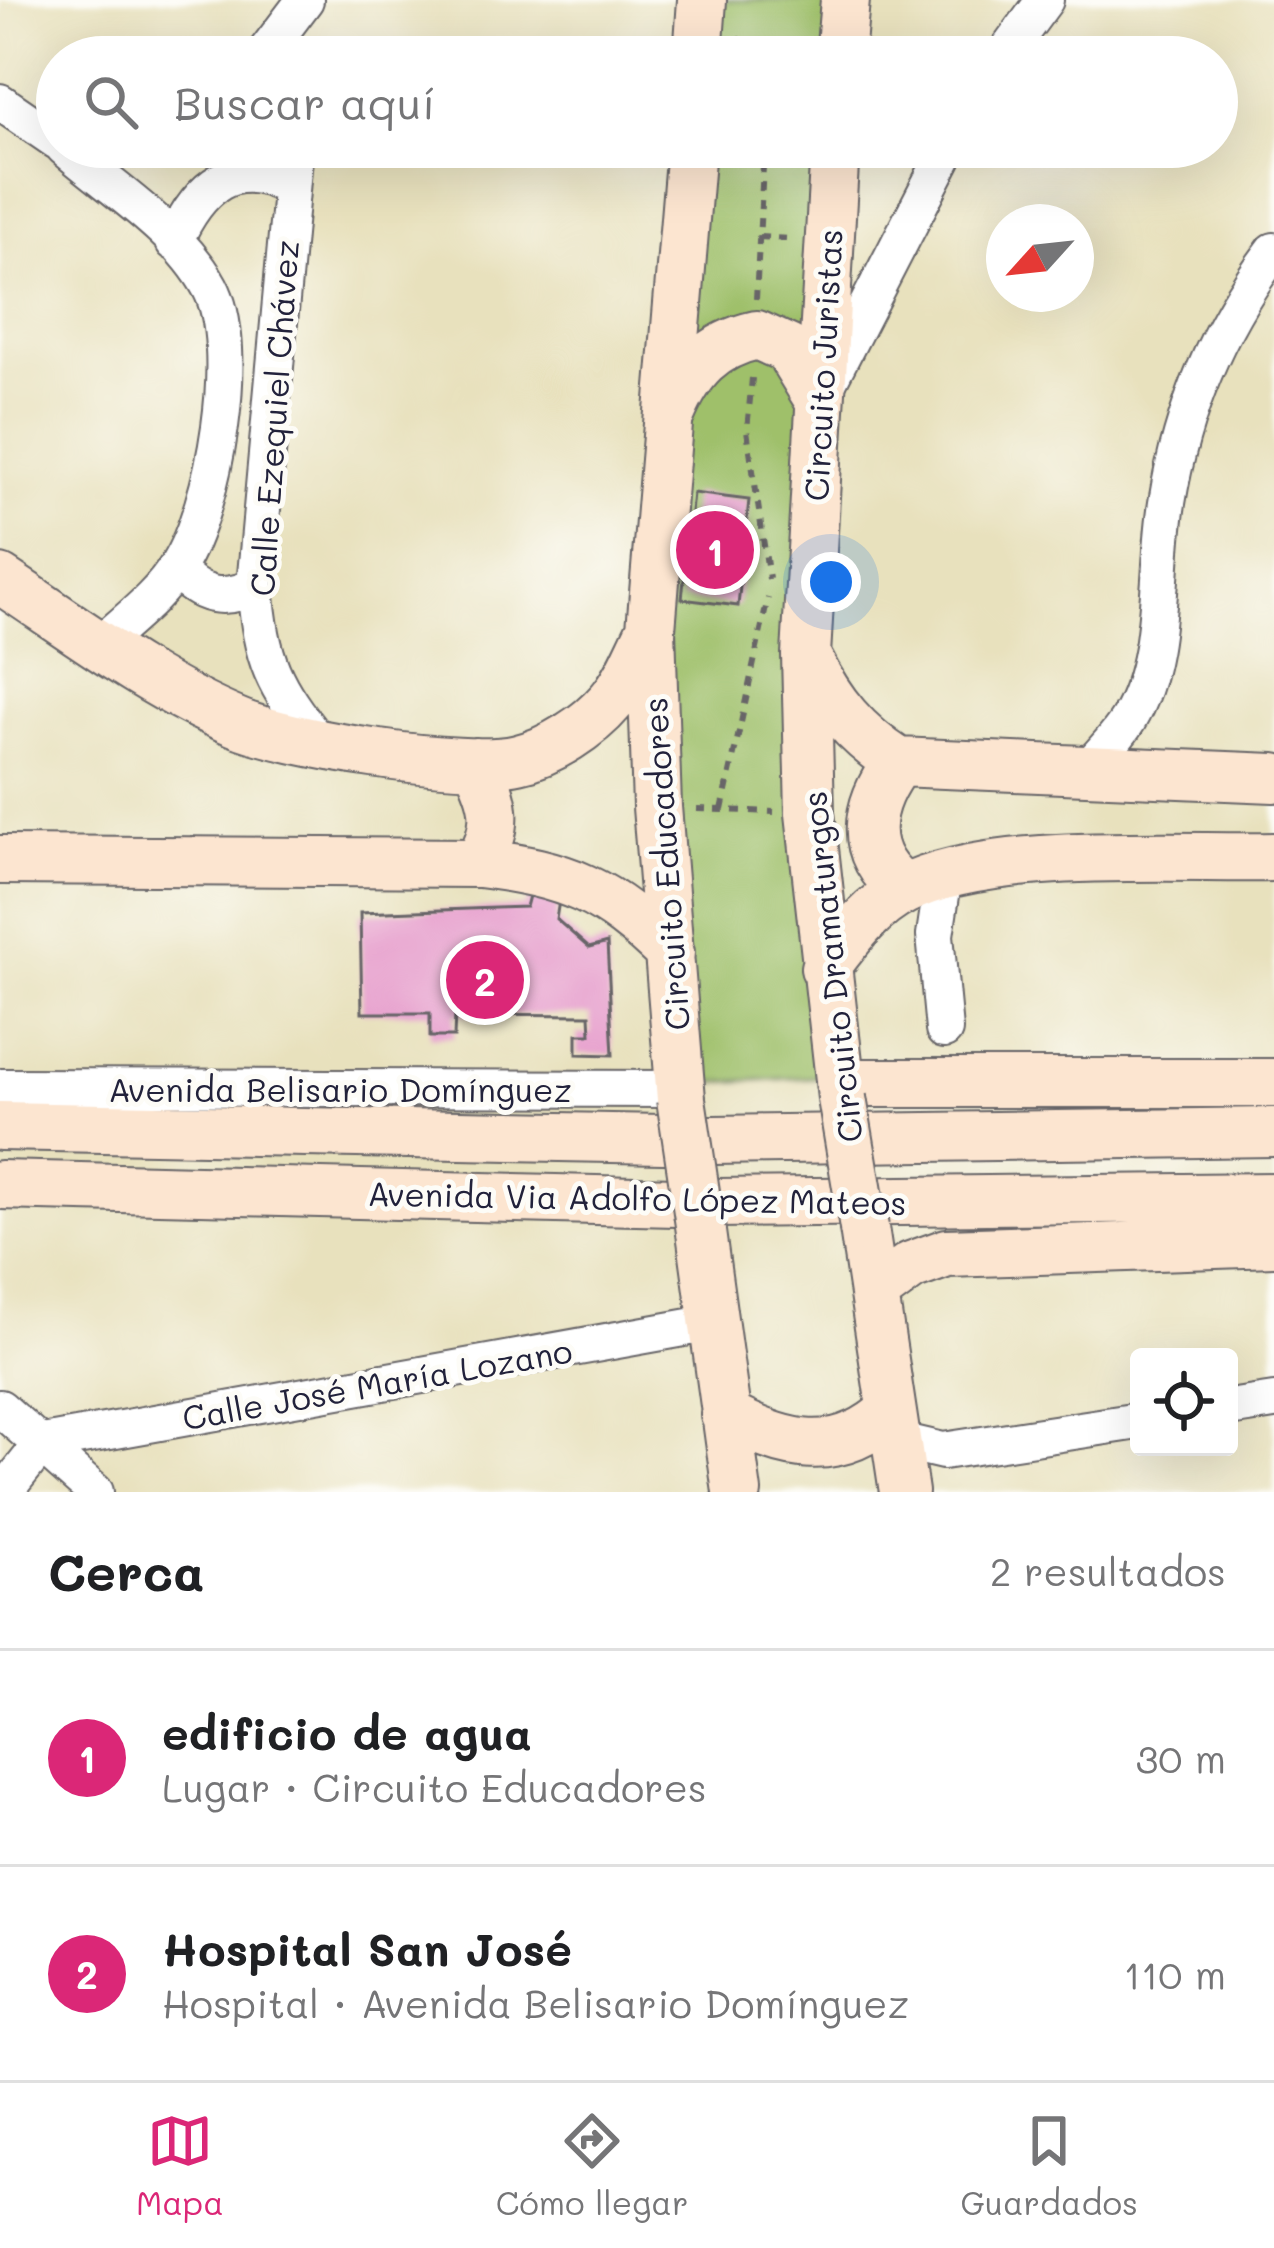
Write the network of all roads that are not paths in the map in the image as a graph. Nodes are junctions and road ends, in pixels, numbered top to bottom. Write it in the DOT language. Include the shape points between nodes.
graph roads {
  1 [pos="307,0"];
  2 [pos="702,0"];
  3 [pos="845,0"];
  4 [pos="1045,0"];
  5 [pos="279,36"];
  6 [pos="304,36"];
  7 [pos="699,36"];
  8 [pos="842,36"];
  9 [pos="1018,36"];
  10 [pos="0,102"];
  11 [pos="36,124"];
  12 [pos="91,168"];
  13 [pos="293,168"];
  14 [pos="689,168"];
  15 [pos="834,168"];
  16 [pos="938,168"];
  17 [pos="291,189"];
  18 [pos="174,242"];
  19 [pos="1274,251"];
  20 [pos="819,400"];
  21 [pos="667,423"];
  22 [pos="176,569"];
  23 [pos="0,580"];
  24 [pos="255,586"];
  25 [pos="651,629"];
  26 [pos="101,644"];
  27 [pos="806,655"];
  28 [pos="319,743"];
  29 [pos="476,762"];
  30 [pos="898,762"];
  31 [pos="1087,770"];
  32 [pos="1274,778"];
  33 [pos="1274,857"];
  34 [pos="0,860"];
  35 [pos="479,863"];
  36 [pos="924,882"];
  37 [pos="670,952"];
  38 [pos="825,968"];
  39 [pos="944,1030"];
  40 [pos="1274,1083"];
  41 [pos="0,1087"];
  42 [pos="841,1090"];
  43 [pos="681,1094"];
  44 [pos="0,1126"];
  45 [pos="1274,1132"];
  46 [pos="0,1185"];
  47 [pos="1274,1197"];
  48 [pos="1274,1242"];
  49 [pos="874,1293"];
  50 [pos="712,1323"];
  51 [pos="1274,1401"];
  52 [pos="1238,1407"];
  53 [pos="0,1408"];
  54 [pos="724,1415"];
  55 [pos="1130,1422"];
  56 [pos="893,1426"];
  57 [pos="43,1443"];
  58 [pos="4,1492"];
  59 [pos="94,1492"];
  60 [pos="737,1492"];
  61 [pos="904,1492"];
  1 -- 5 [label="street"];
  1 -- 6 [label="street"];
  2 -- 7 [label="main road"];
  3 -- 8 [label="main road"];
  4 -- 9 [label="street"];
  10 -- 11 [label="street"];
  12 -- 18 [label="street"];
  13 -- 17 [label="street, Calle Ezequiel Chávez"];
  14 -- 21 [label="main road, Circuito Educadores"];
  15 -- 20 [label="main road, Circuito Juristas"];
  16 -- 20 [label="street"];
  17 -- 18 [label="street" via="262,171 236,175 197,199"];
  17 -- 24 [label="street, Calle Ezequiel Chávez"];
  18 -- 22 [label="street" via="213,292 225,358 208,494"];
  19 -- 31 [label="street" via="1231,309 1193,392 1167,501 1149,663 1129,719"];
  20 -- 21 [label="main road" via="788,350 757,335 718,348 697,367"];
  20 -- 27 [label="main road, Circuito Juristas"];
  21 -- 25 [label="main road, Circuito Educadores"];
  22 -- 24 [label="street" via="203,593 239,595"];
  22 -- 26 [label="street"];
  23 -- 26 [label="main road, Circuito Educadores"];
  24 -- 28 [label="street, Calle Ezequiel Chávez" via="274,685"];
  25 -- 29 [label="main road, Circuito Educadores" via="611,701 580,728 517,760"];
  25 -- 37 [label="main road, Circuito Educadores"];
  26 -- 28 [label="main road, Circuito Educadores" via="240,724"];
  27 -- 30 [label="main road" via="845,719"];
  27 -- 38 [label="main road, Circuito Dramaturgos"];
  28 -- 29 [label="main road, Circuito Educadores"];
  29 -- 35 [label="main road" via="497,815"];
  30 -- 31 [label="main road"];
  30 -- 36 [label="main road" via="878,788 869,832 882,869"];
  31 -- 32 [label="main road"];
  33 -- 36 [label="main road" via="1022,864"];
  34 -- 35 [label="main road"];
  35 -- 37 [label="main road" via="584,884 627,910"];
  36 -- 38 [label="main road" via="876,908"];
  36 -- 39 [label="street"];
  37 -- 43 [label="main road, Circuito Educadores"];
  38 -- 42 [label="main road, Circuito Dramaturgos"];
  40 -- 42 [label="main road"];
  41 -- 43 [label="street, Avenida Belisario Domínguez"];
  42 -- 49 [label="main road, Circuito Dramaturgos, bridge"];
  43 -- 50 [label="main road, Circuito Educadores, bridge"];
  44 -- 45 [label="main road, Avenida Via Adolfo López Mateos" via="714,1140"];
  46 -- 47 [label="main road, Avenida Via Adolfo López Mateos" via="717,1203"];
  48 -- 49 [label="main road" via="947,1253"];
  49 -- 56 [label="main road, Circuito Dramaturgos"];
  50 -- 54 [label="main road, Circuito Educadores"];
  50 -- 57 [label="street, Calle José María Lozano"];
  51 -- 52 [label="street"];
  53 -- 57 [label="street"];
  54 -- 56 [label="main road" via="806,1447"];
  54 -- 60 [label="main road, Circuito Educadores"];
  55 -- 56 [label="street" via="944,1451"];
  56 -- 61 [label="main road, Circuito Dramaturgos"];
  57 -- 58 [label="street"];
  57 -- 59 [label="street"];
}
